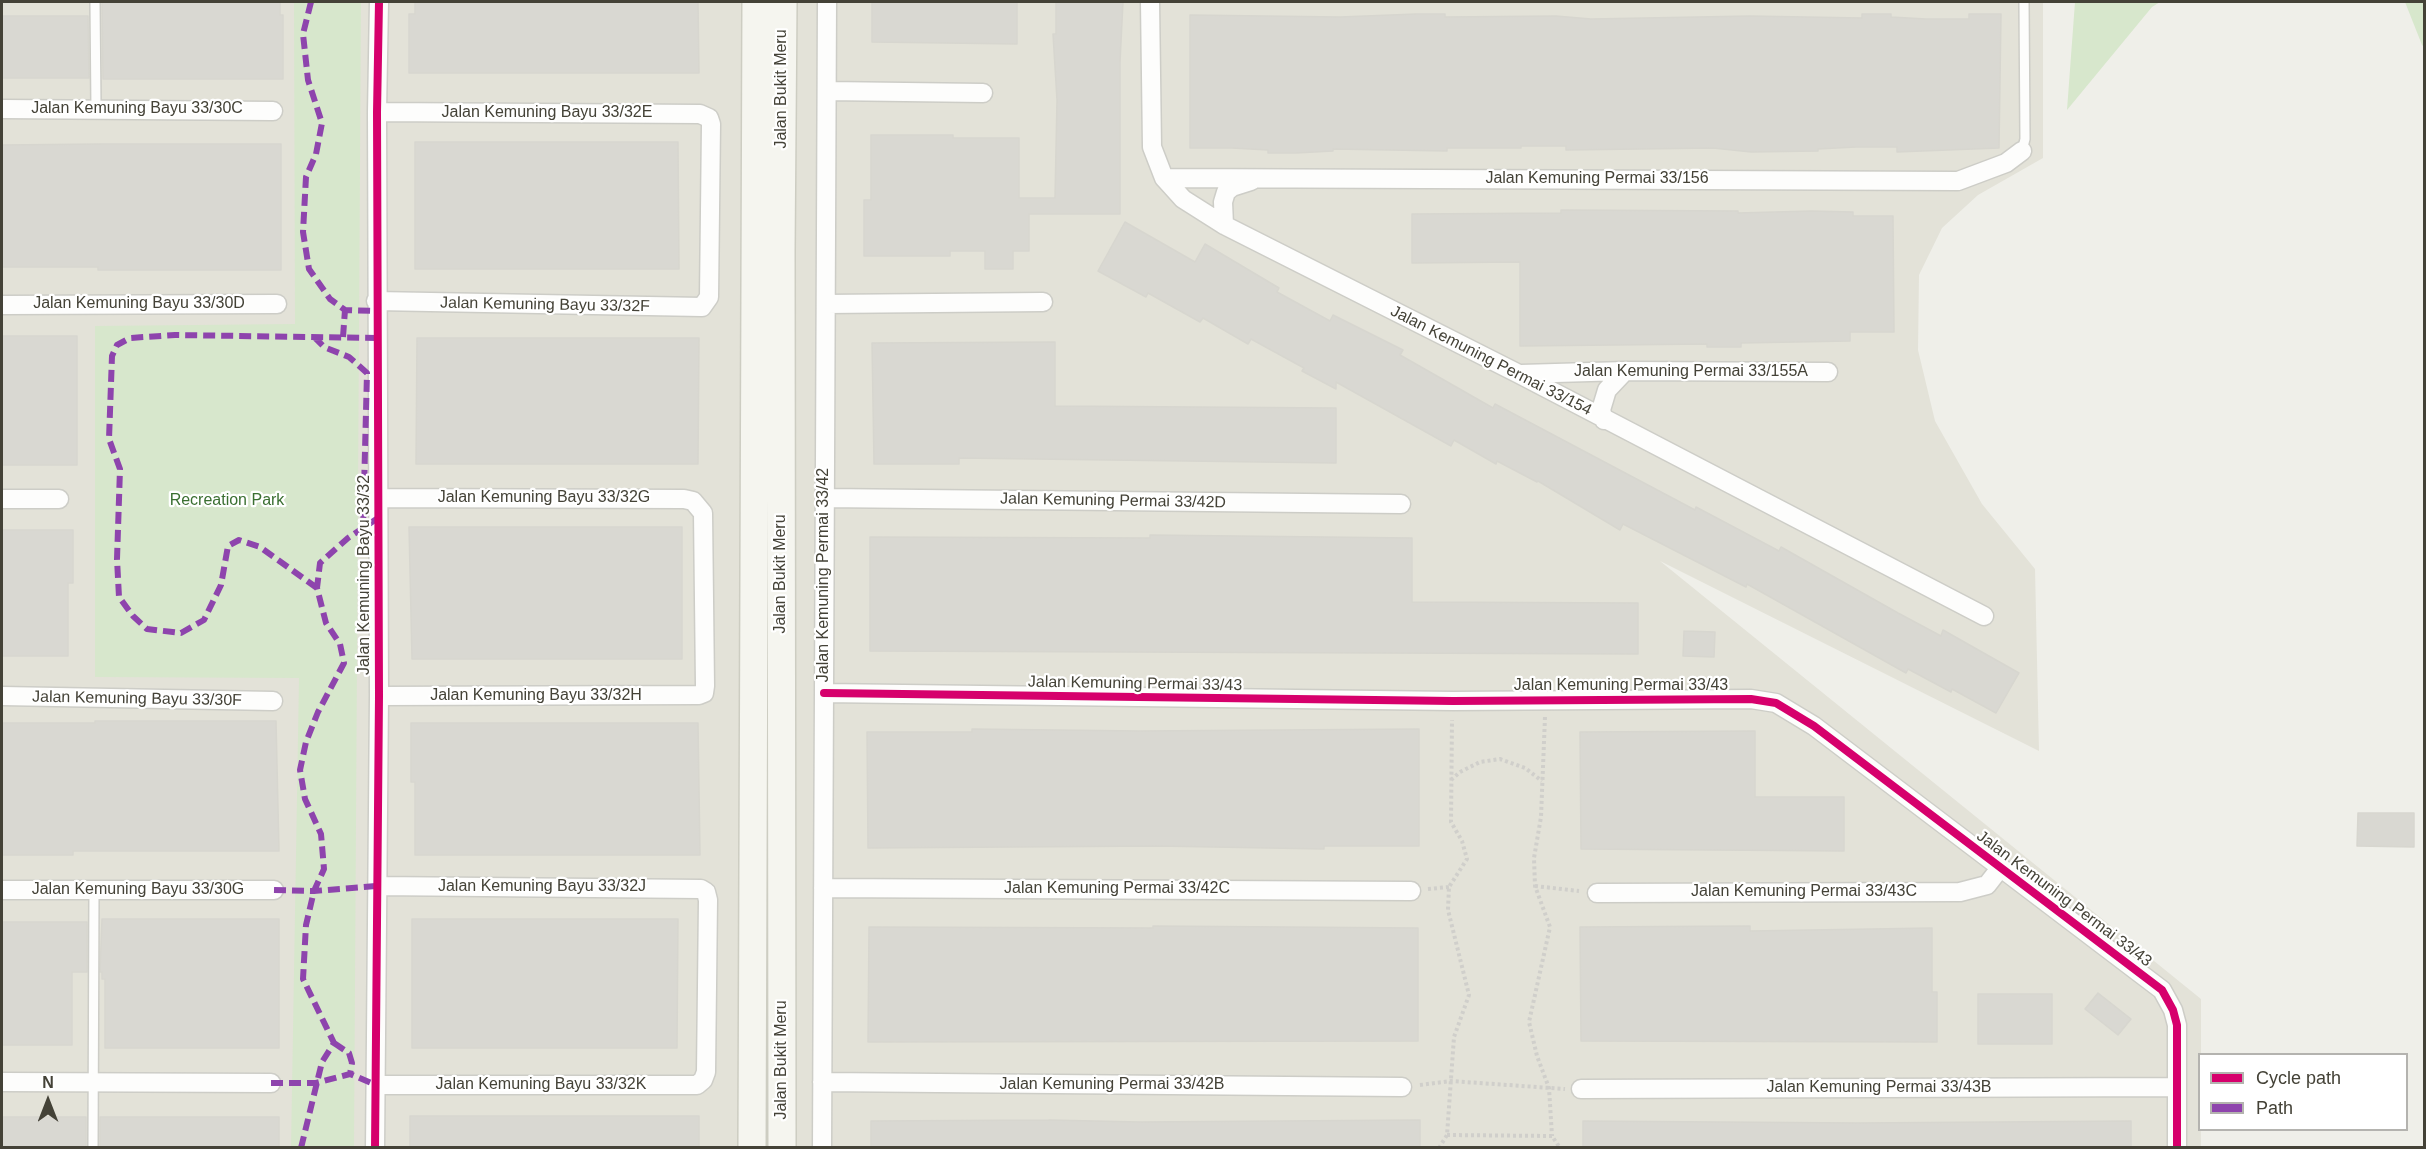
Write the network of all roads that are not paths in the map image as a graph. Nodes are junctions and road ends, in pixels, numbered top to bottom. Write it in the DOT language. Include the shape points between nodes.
graph roads {
  1 [pos="95,2"];
  2 [pos="379,2"];
  3 [pos="756,2"];
  4 [pos="783,2"];
  5 [pos="827,2"];
  6 [pos="1150,2"];
  7 [pos="2024,2"];
  8 [pos="826,91"];
  9 [pos="983,93"];
  10 [pos="96,108"];
  11 [pos="2,109"];
  12 [pos="273,111"];
  13 [pos="377,112"];
  14 [pos="2022,151"];
  15 [pos="1263,177"];
  16 [pos="1164,178"];
  17 [pos="1224,225"];
  18 [pos="709,297"];
  19 [pos="376,302"];
  20 [pos="1043,302"];
  21 [pos="277,304"];
  22 [pos="826,304"];
  23 [pos="2,305"];
  24 [pos="1625,371"];
  25 [pos="1828,372"];
  26 [pos="1519,374"];
  27 [pos="1604,420"];
  28 [pos="378,498"];
  29 [pos="825,498"];
  30 [pos="2,499"];
  31 [pos="59,499"];
  32 [pos="1401,504"];
  33 [pos="1984,616"];
  34 [pos="824,693"];
  35 [pos="694,695"];
  36 [pos="2,696"];
  37 [pos="379,696"];
  38 [pos="273,701"];
  39 [pos="2001,867"];
  40 [pos="377,885"];
  41 [pos="823,888"];
  42 [pos="94,889"];
  43 [pos="2,890"];
  44 [pos="274,890"];
  45 [pos="1411,891"];
  46 [pos="1597,893"];
  47 [pos="703,1080"];
  48 [pos="93,1081"];
  49 [pos="2,1082"];
  50 [pos="822,1082"];
  51 [pos="270,1083"];
  52 [pos="376,1085"];
  53 [pos="1402,1087"];
  54 [pos="2177,1087"];
  55 [pos="1581,1089"];
  56 [pos="93,1148"];
  57 [pos="375,1148"];
  58 [pos="752,1148"];
  59 [pos="782,1148"];
  60 [pos="822,1148"];
  61 [pos="2177,1148"];
  1 -- 10 [label="lane"];
  2 -- 13 [label="street, Jalan Kemuning Bayu 33/32"];
  3 -- 58 [label="main road, Jalan Bukit Meru"];
  4 -- 59 [label="main road, Jalan Bukit Meru"];
  5 -- 8 [label="street, Jalan Kemuning Permai 33/42"];
  6 -- 16 [label="street, Jalan Kemuning Permai 33/154" via="1152,147"];
  7 -- 14 [label="lane"];
  8 -- 9 [label="street"];
  8 -- 22 [label="street, Jalan Kemuning Permai 33/42"];
  10 -- 11 [label="street, Jalan Kemuning Bayu 33/30C"];
  10 -- 12 [label="street, Jalan Kemuning Bayu 33/30C"];
  13 -- 18 [label="street, Jalan Kemuning Bayu 33/32E" via="700,114 709,118"];
  13 -- 19 [label="street, Jalan Kemuning Bayu 33/32"];
  14 -- 15 [label="street, Jalan Kemuning Permai 33/156" via="2006,162 1958,181"];
  15 -- 16 [label="street, Jalan Kemuning Permai 33/156"];
  15 -- 17 [label="street" via="1226,192"];
  16 -- 17 [label="street, Jalan Kemuning Permai 33/154" via="1183,199"];
  17 -- 26 [label="street, Jalan Kemuning Permai 33/154"];
  18 -- 19 [label="street, Jalan Kemuning Bayu 33/32F" via="702,306 694,308"];
  19 -- 28 [label="street, Jalan Kemuning Bayu 33/32"];
  20 -- 22 [label="street"];
  21 -- 23 [label="street, Jalan Kemuning Bayu 33/30D"];
  22 -- 29 [label="street, Jalan Kemuning Permai 33/42"];
  24 -- 25 [label="street, Jalan Kemuning Permai 33/155A"];
  24 -- 26 [label="street, Jalan Kemuning Permai 33/155A"];
  24 -- 27 [label="street" via="1607,390 1601,410"];
  26 -- 27 [label="street, Jalan Kemuning Permai 33/154"];
  27 -- 33 [label="street, Jalan Kemuning Permai 33/154"];
  28 -- 35 [label="street, Jalan Kemuning Bayu 33/32G" via="693,501 703,513 705,686 704,693"];
  28 -- 37 [label="street, Jalan Kemuning Bayu 33/32"];
  29 -- 32 [label="street, Jalan Kemuning Permai 33/42D"];
  29 -- 34 [label="street, Jalan Kemuning Permai 33/42"];
  30 -- 31 [label="street"];
  34 -- 39 [label="street, Jalan Kemuning Permai 33/43" via="1453,701 1751,699 1776,703 1814,726"];
  34 -- 41 [label="street, Jalan Kemuning Permai 33/42"];
  35 -- 37 [label="street, Jalan Kemuning Bayu 33/32H"];
  36 -- 38 [label="street, Jalan Kemuning Bayu 33/30F"];
  37 -- 40 [label="street, Jalan Kemuning Bayu 33/32"];
  39 -- 46 [label="street, Jalan Kemuning Permai 33/43C" via="1987,885 1960,892"];
  39 -- 54 [label="street, Jalan Kemuning Permai 33/43" via="2162,990 2177,1025"];
  40 -- 47 [label="street, Jalan Kemuning Bayu 33/32J" via="701,889 706,892"];
  40 -- 52 [label="street, Jalan Kemuning Bayu 33/32"];
  41 -- 45 [label="street, Jalan Kemuning Permai 33/42C"];
  41 -- 50 [label="street, Jalan Kemuning Permai 33/42"];
  42 -- 43 [label="street, Jalan Kemuning Bayu 33/30G"];
  42 -- 44 [label="street, Jalan Kemuning Bayu 33/30G"];
  42 -- 48 [label="lane"];
  47 -- 52 [label="street, Jalan Kemuning Bayu 33/32K" via="689,1086"];
  48 -- 49 [label="street"];
  48 -- 51 [label="street"];
  48 -- 56 [label="lane"];
  50 -- 53 [label="street, Jalan Kemuning Permai 33/42B"];
  50 -- 60 [label="street, Jalan Kemuning Permai 33/42"];
  52 -- 57 [label="street, Jalan Kemuning Bayu 33/32"];
  54 -- 55 [label="street, Jalan Kemuning Permai 33/43B"];
  54 -- 61 [label="street, Jalan Kemuning Permai 33/43"];
}
